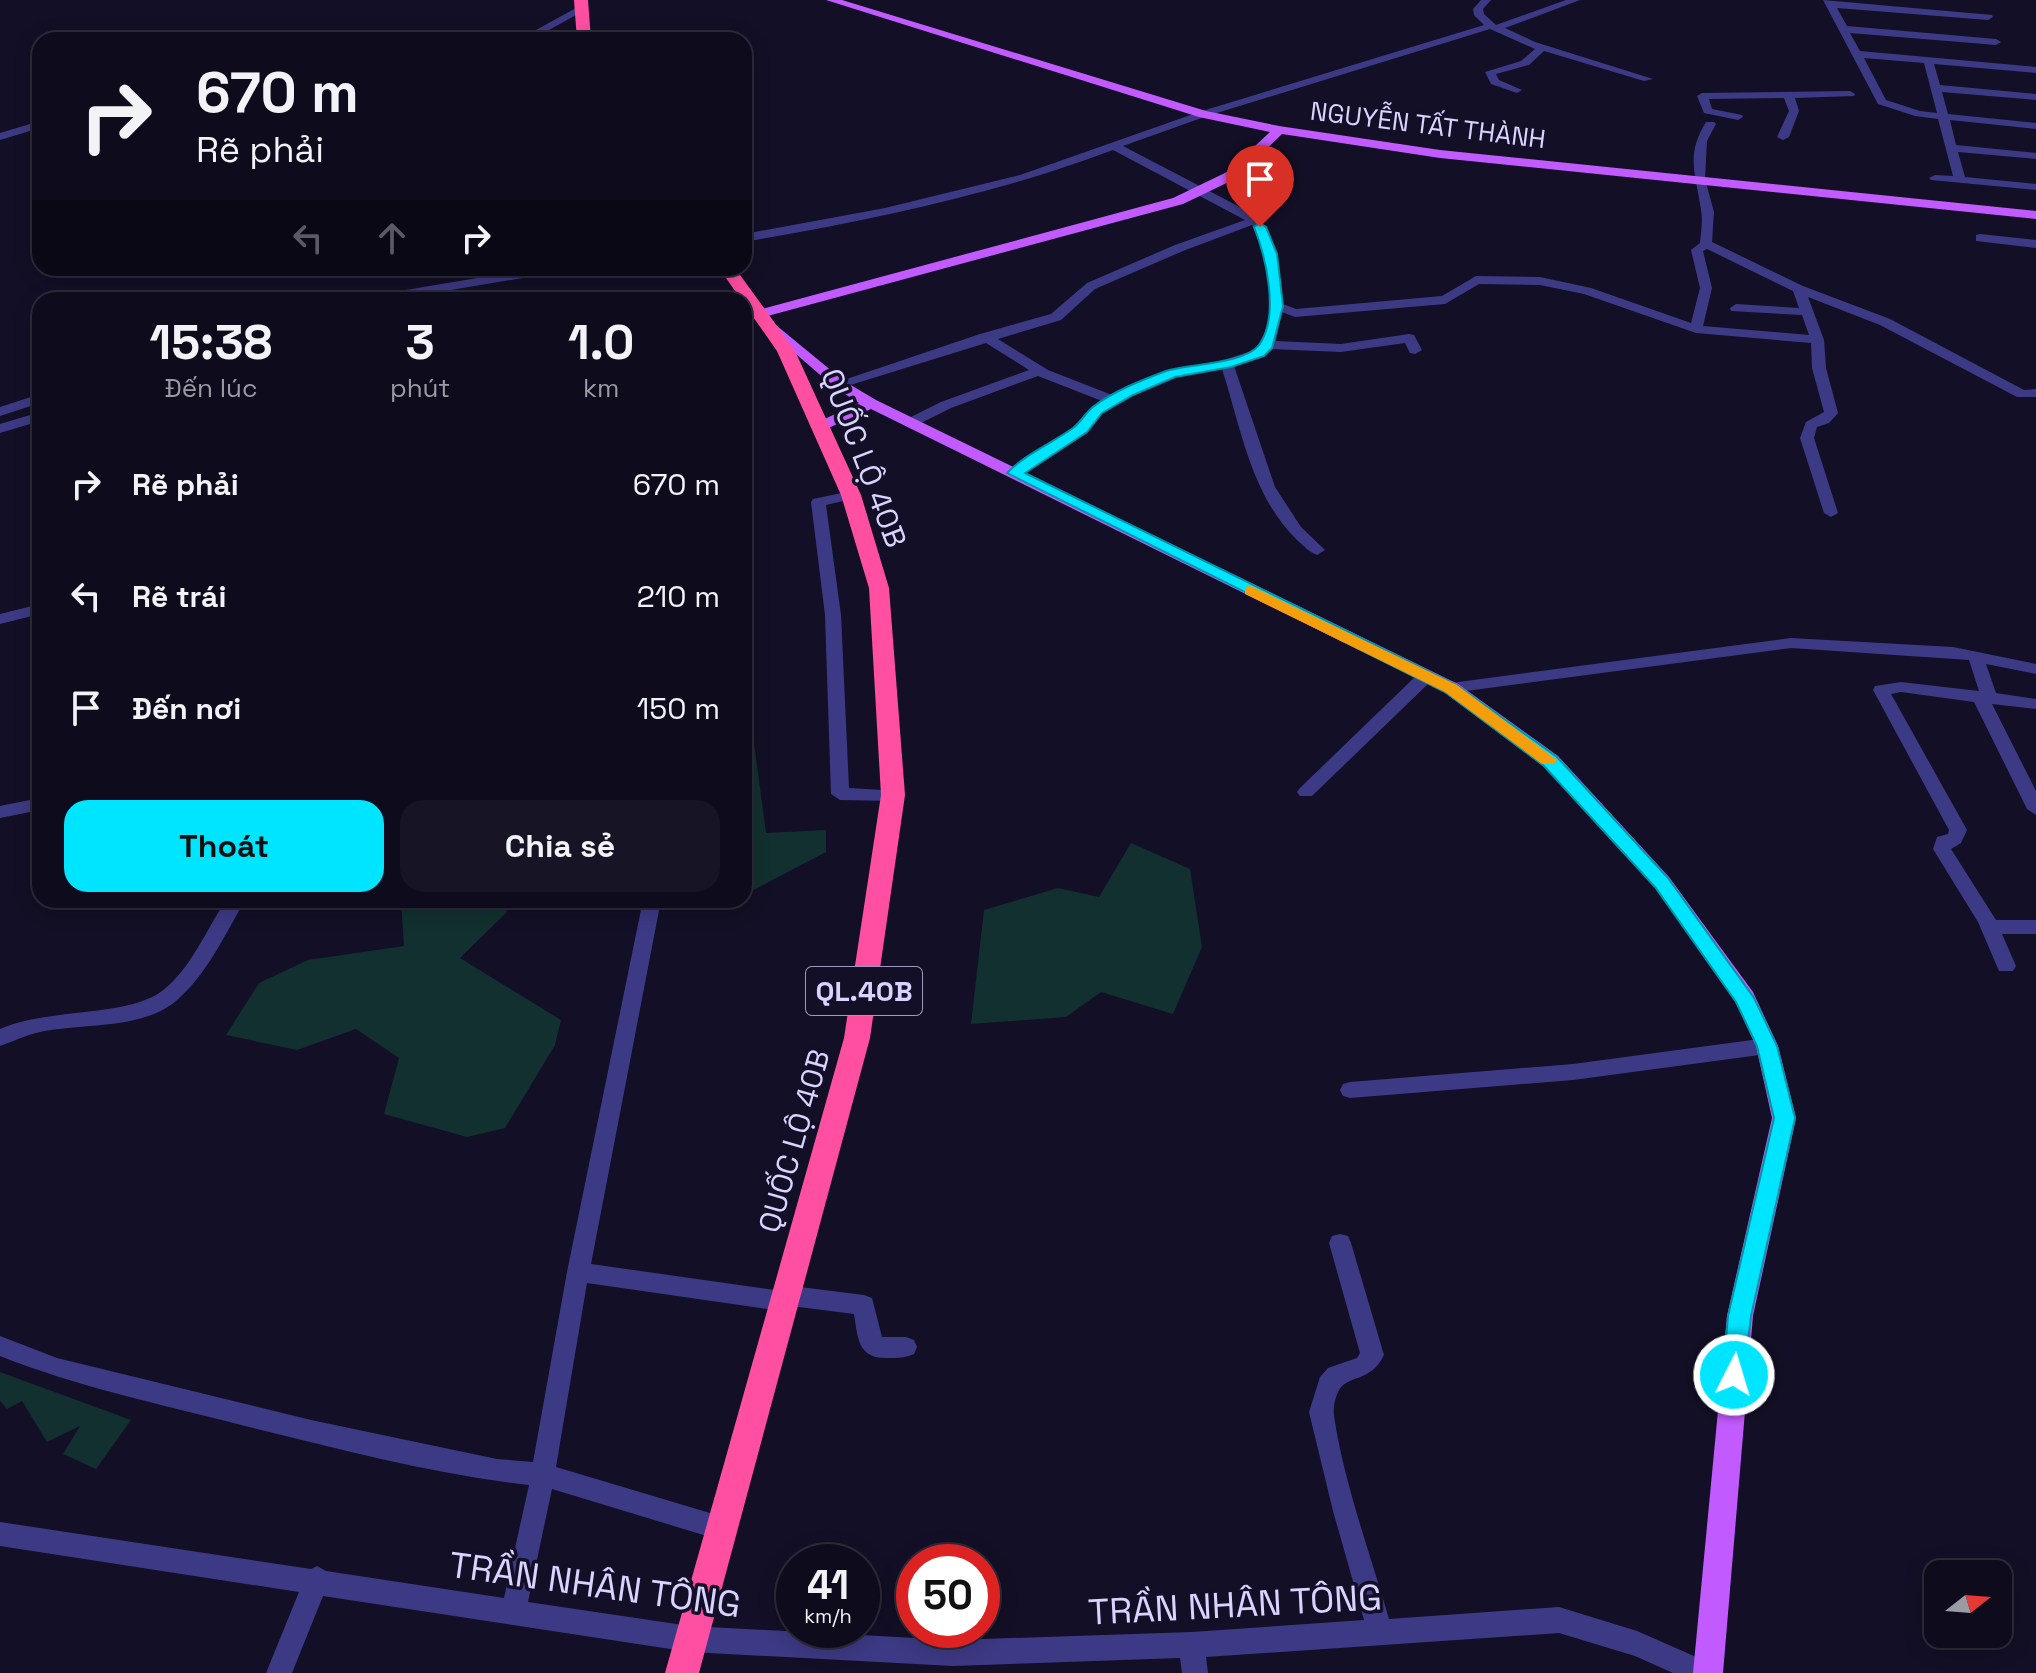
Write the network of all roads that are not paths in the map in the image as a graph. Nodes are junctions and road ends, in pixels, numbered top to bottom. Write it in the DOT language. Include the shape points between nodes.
graph roads {
  1 [pos="831,0"];
  2 [pos="1486,0"];
  3 [pos="1575,0"];
  4 [pos="1982,0"];
  5 [pos="1829,2"];
  6 [pos="581,5"];
  7 [pos="1988,17"];
  8 [pos="1493,27"];
  9 [pos="1843,29"];
  10 [pos="536,32"];
  11 [pos="583,32"];
  12 [pos="1996,42"];
  13 [pos="1542,48"];
  14 [pos="1856,54"];
  15 [pos="1928,60"];
  16 [pos="2003,67"];
  17 [pos="2036,70"];
  18 [pos="1648,79"];
  19 [pos="1936,88"];
  20 [pos="1517,90"];
  21 [pos="1850,94"];
  22 [pos="1788,95"];
  23 [pos="2036,97"];
  24 [pos="1203,114"];
  25 [pos="1709,118"];
  26 [pos="1943,118"];
  27 [pos="1737,122"];
  28 [pos="2036,126"];
  29 [pos="32,127"];
  30 [pos="1279,130"];
  31 [pos="0,137"];
  32 [pos="1783,137"];
  33 [pos="1114,146"];
  34 [pos="1951,148"];
  35 [pos="2036,156"];
  36 [pos="1935,178"];
  37 [pos="1699,179"];
  38 [pos="1960,180"];
  39 [pos="2036,187"];
  40 [pos="1201,190"];
  41 [pos="2036,215"];
  42 [pos="1255,220"];
  43 [pos="752,236"];
  44 [pos="1706,244"];
  45 [pos="2036,244"];
  46 [pos="1984,254"];
  47 [pos="511,276"];
  48 [pos="1799,289"];
  49 [pos="417,292"];
  50 [pos="752,303"];
  51 [pos="1277,306"];
  52 [pos="1736,308"];
  53 [pos="1809,312"];
  54 [pos="760,314"];
  55 [pos="1696,329"];
  56 [pos="985,337"];
  57 [pos="1817,340"];
  58 [pos="1267,345"];
  59 [pos="1415,350"];
  60 [pos="1227,364"];
  61 [pos="1038,370"];
  62 [pos="839,384"];
  63 [pos="2029,393"];
  64 [pos="1112,400"];
  65 [pos="32,401"];
  66 [pos="2036,402"];
  67 [pos="871,403"];
  68 [pos="0,412"];
  69 [pos="32,419"];
  70 [pos="910,423"];
  71 [pos="821,426"];
  72 [pos="0,429"];
  73 [pos="1014,473"];
  74 [pos="851,495"];
  75 [pos="1831,513"];
  76 [pos="1317,550"];
  77 [pos="32,611"];
  78 [pos="0,619"];
  79 [pos="1975,655"];
  80 [pos="2036,669"];
  81 [pos="1424,678"];
  82 [pos="1451,688"];
  83 [pos="1985,698"];
  84 [pos="2036,704"];
  85 [pos="1306,792"];
  86 [pos="893,795"];
  87 [pos="32,806"];
  88 [pos="2036,809"];
  89 [pos="0,812"];
  90 [pos="231,908"];
  91 [pos="650,908"];
  92 [pos="1990,927"];
  93 [pos="2036,927"];
  94 [pos="2006,966"];
  95 [pos="0,1038"];
  96 [pos="1767,1046"];
  97 [pos="1350,1090"];
  98 [pos="1340,1243"];
  99 [pos="578,1272"];
  100 [pos="783,1298"];
  101 [pos="0,1346"];
  102 [pos="906,1347"];
  103 [pos="543,1475"];
  104 [pos="720,1528"];
  105 [pos="0,1534"];
  106 [pos="317,1579"];
  107 [pos="513,1614"];
  108 [pos="1381,1634"];
  109 [pos="690,1639"];
  110 [pos="1192,1645"];
  111 [pos="279,1673"];
  112 [pos="682,1673"];
  113 [pos="1195,1673"];
  114 [pos="1706,1673"];
  1 -- 24 [label="main road, NGUYỄN TẤT THÀNH"];
  2 -- 8 [label="street" via="1479,15"];
  3 -- 8 [label="street"];
  4 -- 7 [label="street"];
  5 -- 7 [label="street"];
  5 -- 9 [label="street"];
  6 -- 10 [label="street"];
  6 -- 11 [label="highway"];
  7 -- 12 [label="street"];
  8 -- 13 [label="street"];
  8 -- 24 [label="street"];
  9 -- 12 [label="street"];
  9 -- 14 [label="street"];
  12 -- 16 [label="street"];
  13 -- 18 [label="street"];
  13 -- 20 [label="street" via="1525,63 1490,72 1495,82"];
  14 -- 15 [label="street"];
  14 -- 26 [label="street" via="1882,102"];
  15 -- 16 [label="street"];
  15 -- 19 [label="street"];
  16 -- 17 [label="street"];
  19 -- 23 [label="street"];
  19 -- 26 [label="street"];
  21 -- 22 [label="street"];
  22 -- 25 [label="street" via="1702,96"];
  22 -- 32 [label="street" via="1794,111"];
  24 -- 30 [label="main road, NGUYỄN TẤT THÀNH"];
  24 -- 33 [label="street"];
  25 -- 27 [label="street"];
  25 -- 37 [label="street" via="1701,141"];
  26 -- 28 [label="street"];
  26 -- 34 [label="street"];
  29 -- 31 [label="street"];
  30 -- 37 [label="main road, NGUYỄN TẤT THÀNH" via="1413,151"];
  30 -- 40 [label="main road" via="1232,175"];
  33 -- 40 [label="street"];
  33 -- 43 [label="street" via="963,195"];
  34 -- 35 [label="street"];
  34 -- 38 [label="street"];
  36 -- 38 [label="street"];
  37 -- 41 [label="main road, NGUYỄN TẤT THÀNH"];
  37 -- 44 [label="street" via="1708,212"];
  38 -- 39 [label="street"];
  40 -- 42 [label="street"];
  40 -- 54 [label="main road" via="1136,214"];
  42 -- 51 [label="street" via="1271,254"];
  42 -- 56 [label="street" via="1091,286 1056,317"];
  44 -- 48 [label="street"];
  44 -- 55 [label="street" via="1697,250 1706,288"];
  45 -- 46 [label="street" via="1979,232"];
  47 -- 49 [label="street"];
  48 -- 53 [label="street"];
  48 -- 63 [label="street" via="1885,322"];
  50 -- 54 [label="highway, QUỐC LỘ 40B / QL.40B"];
  51 -- 55 [label="street" via="1295,313 1415,304 1445,300 1476,280 1540,281 1587,291"];
  51 -- 58 [label="street"];
  52 -- 53 [label="street"];
  53 -- 57 [label="street"];
  54 -- 62 [label="main road"];
  54 -- 71 [label="highway, QUỐC LỘ 40B / QL.40B" via="786,351"];
  55 -- 57 [label="street"];
  56 -- 61 [label="street"];
  56 -- 62 [label="street"];
  57 -- 75 [label="street" via="1831,413 1811,425 1807,438"];
  58 -- 59 [label="street" via="1341,348 1409,338"];
  58 -- 60 [label="street"];
  60 -- 64 [label="street" via="1171,374"];
  60 -- 76 [label="street" via="1242,422 1275,503 1291,527"];
  61 -- 64 [label="street"];
  61 -- 70 [label="street"];
  62 -- 67 [label="main road"];
  63 -- 66 [label="street"];
  64 -- 73 [label="street" via="1082,429"];
  65 -- 68 [label="street"];
  67 -- 70 [label="main road"];
  67 -- 71 [label="main road"];
  69 -- 72 [label="street"];
  70 -- 73 [label="main road"];
  71 -- 74 [label="highway, QUỐC LỘ 40B / QL.40B"];
  73 -- 81 [label="main road"];
  74 -- 86 [label="highway, QUỐC LỘ 40B / QL.40B" via="879,588"];
  74 -- 86 [label="street" via="818,502 833,615 840,794"];
  77 -- 78 [label="street"];
  79 -- 80 [label="street"];
  79 -- 82 [label="street" via="1791,643"];
  79 -- 83 [label="street"];
  81 -- 82 [label="main road"];
  81 -- 85 [label="street"];
  82 -- 96 [label="main road" via="1551,761 1662,882 1745,998"];
  83 -- 84 [label="street"];
  83 -- 88 [label="street"];
  83 -- 92 [label="street" via="1901,687 1881,693 1958,830 1942,849"];
  86 -- 100 [label="highway, QUỐC LỘ 40B / QL.40B" via="857,1038"];
  87 -- 89 [label="street"];
  90 -- 95 [label="street" via="167,999 138,1009 33,1024"];
  91 -- 99 [label="street"];
  92 -- 93 [label="street"];
  92 -- 94 [label="street"];
  96 -- 97 [label="street" via="1573,1072"];
  96 -- 114 [label="main road" via="1784,1118 1740,1316"];
  98 -- 108 [label="street" via="1372,1355 1365,1365 1336,1376 1321,1412"];
  99 -- 100 [label="street"];
  99 -- 103 [label="street"];
  100 -- 102 [label="street" via="864,1305 869,1338 876,1348"];
  100 -- 104 [label="highway, QUỐC LỘ 40B / QL.40B"];
  101 -- 103 [label="street" via="57,1368 311,1431"];
  103 -- 104 [label="street"];
  103 -- 107 [label="street"];
  104 -- 109 [label="highway, QUỐC LỘ 40B / QL.40B"];
  105 -- 106 [label="street, TRẦN NHÂN TÔNG"];
  106 -- 107 [label="street, TRẦN NHÂN TÔNG"];
  106 -- 111 [label="street"];
  107 -- 109 [label="street, TRẦN NHÂN TÔNG"];
  108 -- 110 [label="street, TRẦN NHÂN TÔNG"];
  108 -- 114 [label="street, TRẦN NHÂN TÔNG" via="1559,1620"];
  109 -- 110 [label="street, TRẦN NHÂN TÔNG" via="953,1653"];
  109 -- 112 [label="highway, QUỐC LỘ 40B / QL.40B"];
  110 -- 113 [label="street"];
}
